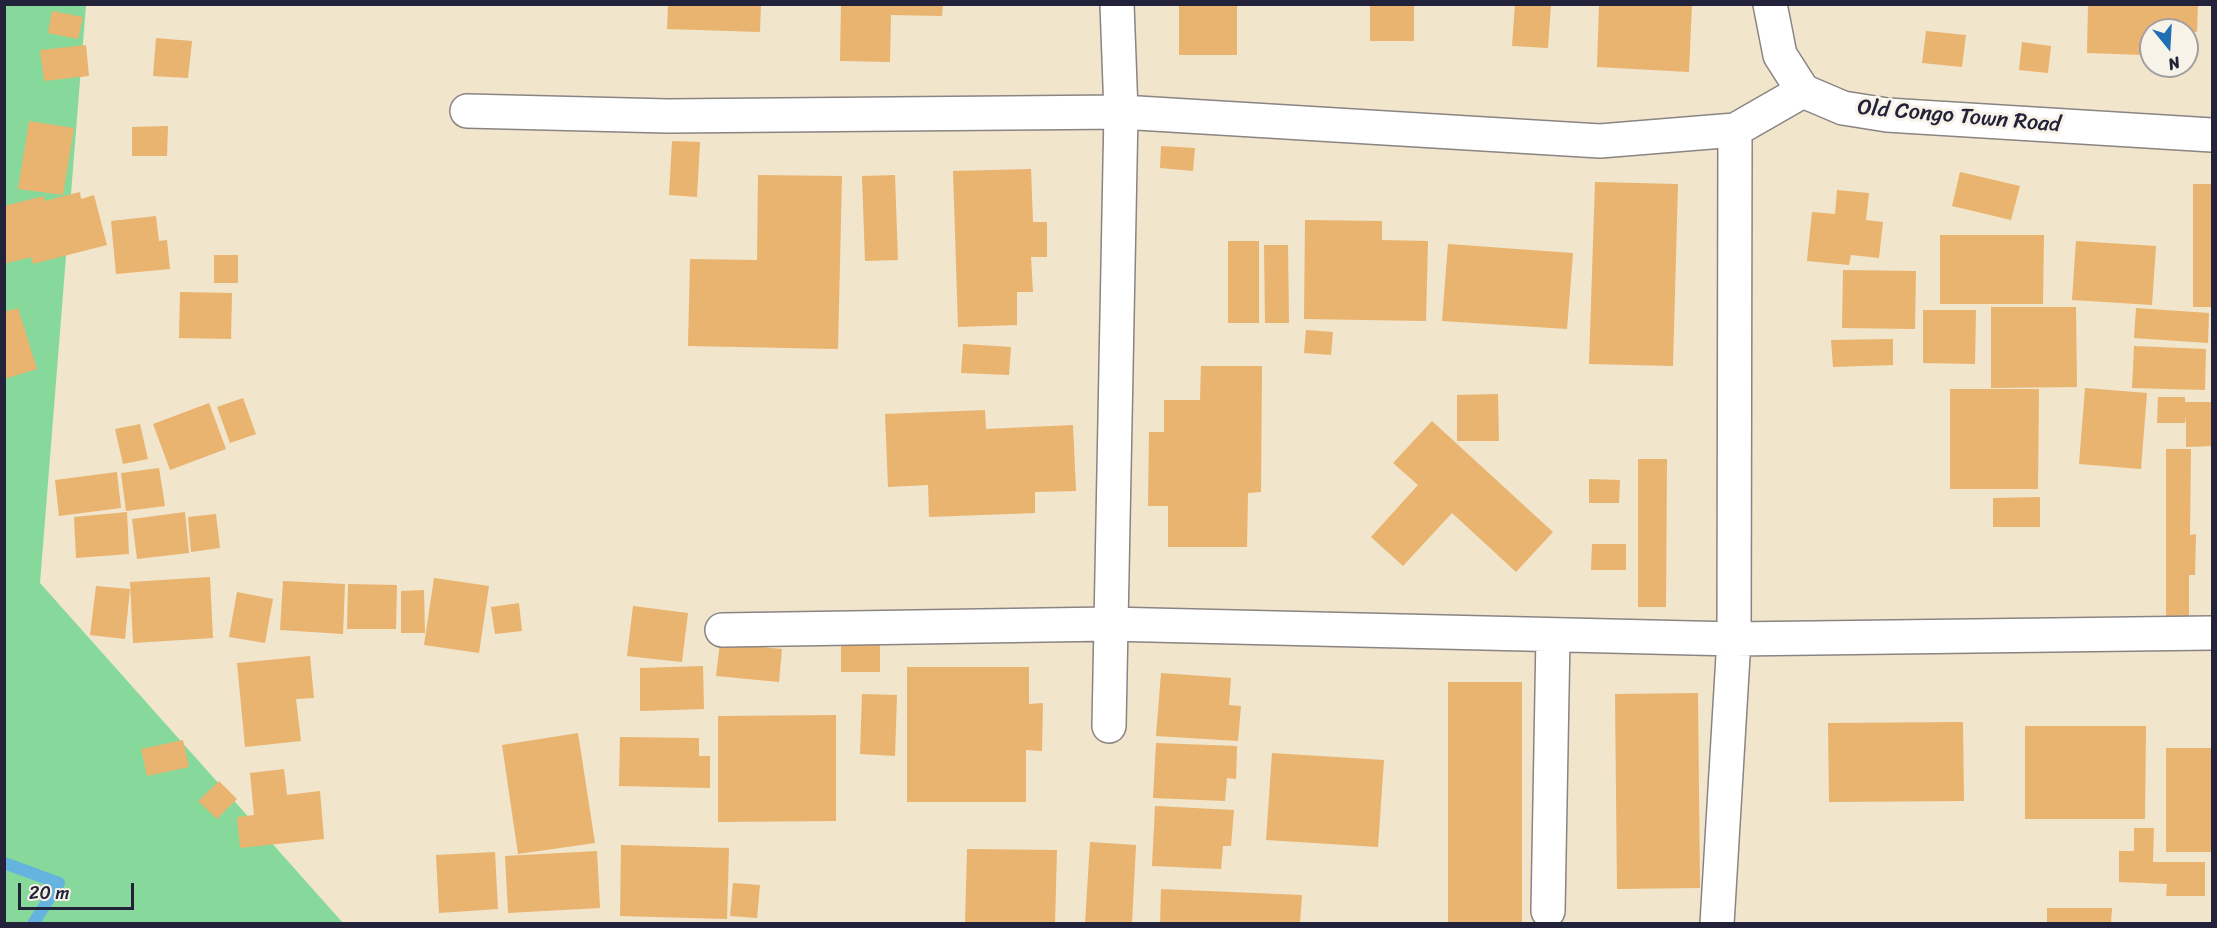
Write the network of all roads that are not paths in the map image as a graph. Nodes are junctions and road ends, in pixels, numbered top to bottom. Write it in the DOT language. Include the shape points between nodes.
graph roads {
  1 [pos="1117,4"];
  2 [pos="1770,4"];
  3 [pos="1803,91"];
  4 [pos="467,111"];
  5 [pos="1121,112"];
  6 [pos="1735,130"];
  7 [pos="2212,135"];
  8 [pos="1109,624"];
  9 [pos="722,630"];
  10 [pos="2212,633"];
  11 [pos="1553,636"];
  12 [pos="1734,639"];
  13 [pos="1109,726"];
  14 [pos="1548,911"];
  15 [pos="1717,924"];
  1 -- 5 [label="street"];
  2 -- 3 [label="street" via="1780,55"];
  3 -- 6 [label="street"];
  3 -- 7 [label="street, Old Congo Town Road" via="1844,108 1887,116"];
  4 -- 5 [label="street" via="668,116"];
  5 -- 6 [label="street" via="1600,141"];
  5 -- 8 [label="street"];
  6 -- 12 [label="street"];
  8 -- 9 [label="street"];
  8 -- 11 [label="street"];
  8 -- 13 [label="street"];
  10 -- 12 [label="street"];
  11 -- 12 [label="street"];
  11 -- 14 [label="street"];
  12 -- 15 [label="street"];
}
